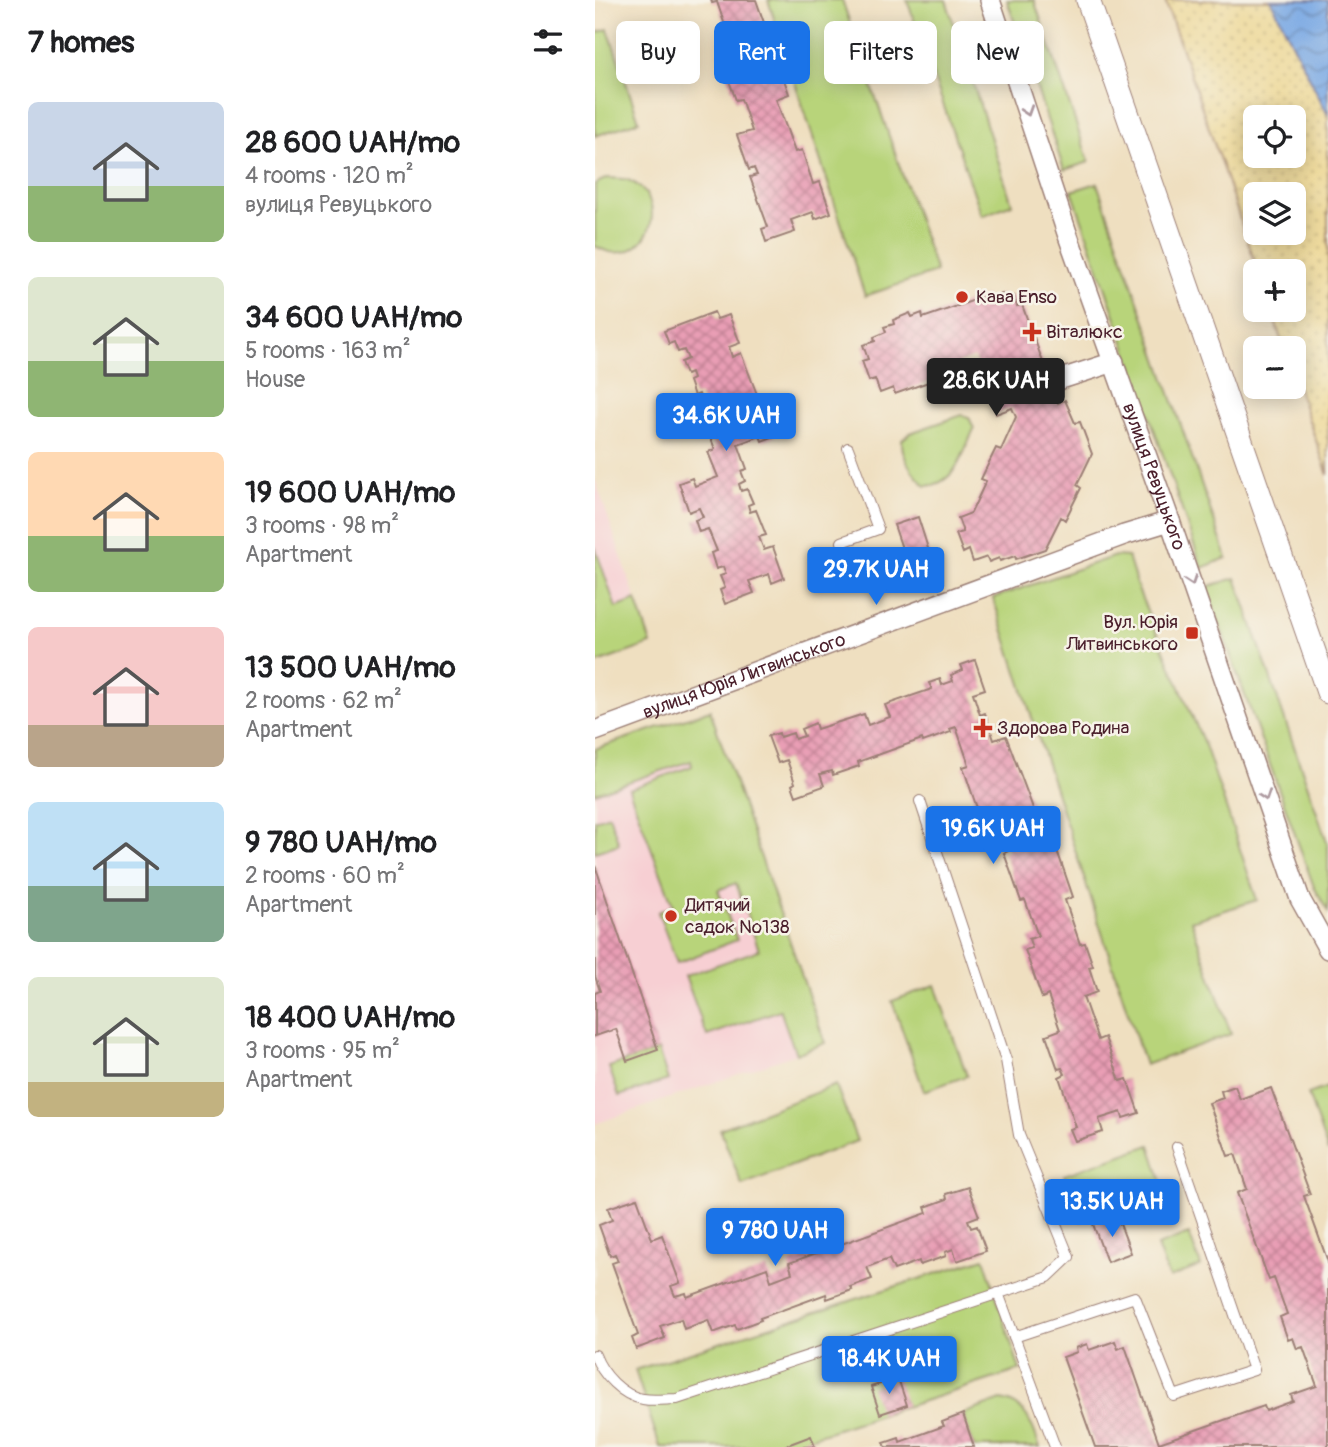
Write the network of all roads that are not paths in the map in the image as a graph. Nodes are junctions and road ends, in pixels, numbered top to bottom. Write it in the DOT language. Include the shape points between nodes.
graph roads {
  1 [pos="990,0"];
  2 [pos="1088,0"];
  3 [pos="1114,362"];
  4 [pos="1055,380"];
  5 [pos="848,448"];
  6 [pos="1170,521"];
  7 [pos="842,542"];
  8 [pos="1328,692"];
  9 [pos="595,731"];
  10 [pos="920,801"];
  11 [pos="1328,949"];
  12 [pos="1177,1147"];
  13 [pos="998,1293"];
  14 [pos="1014,1337"];
  15 [pos="595,1355"];
  16 [pos="1055,1447"];
  1 -- 3 [label="street, вулиця Ревуцького, one-way"];
  2 -- 8 [label="street"];
  3 -- 4 [label="street"];
  3 -- 6 [label="street, вулиця Ревуцького"];
  5 -- 7 [label="lane" via="878,529"];
  6 -- 9 [label="street, вулиця Юрія Литвинського"];
  6 -- 11 [label="street, вулиця Ревуцького, one-way" via="1300,899"];
  10 -- 13 [label="lane" via="1006,1060 1019,1135 1069,1257 1048,1277"];
  12 -- 14 [label="lane" via="1254,1370 1174,1396 1135,1297"];
  13 -- 14 [label="lane"];
  13 -- 15 [label="lane" via="677,1399 642,1399 616,1386"];
  14 -- 16 [label="lane"];
}
